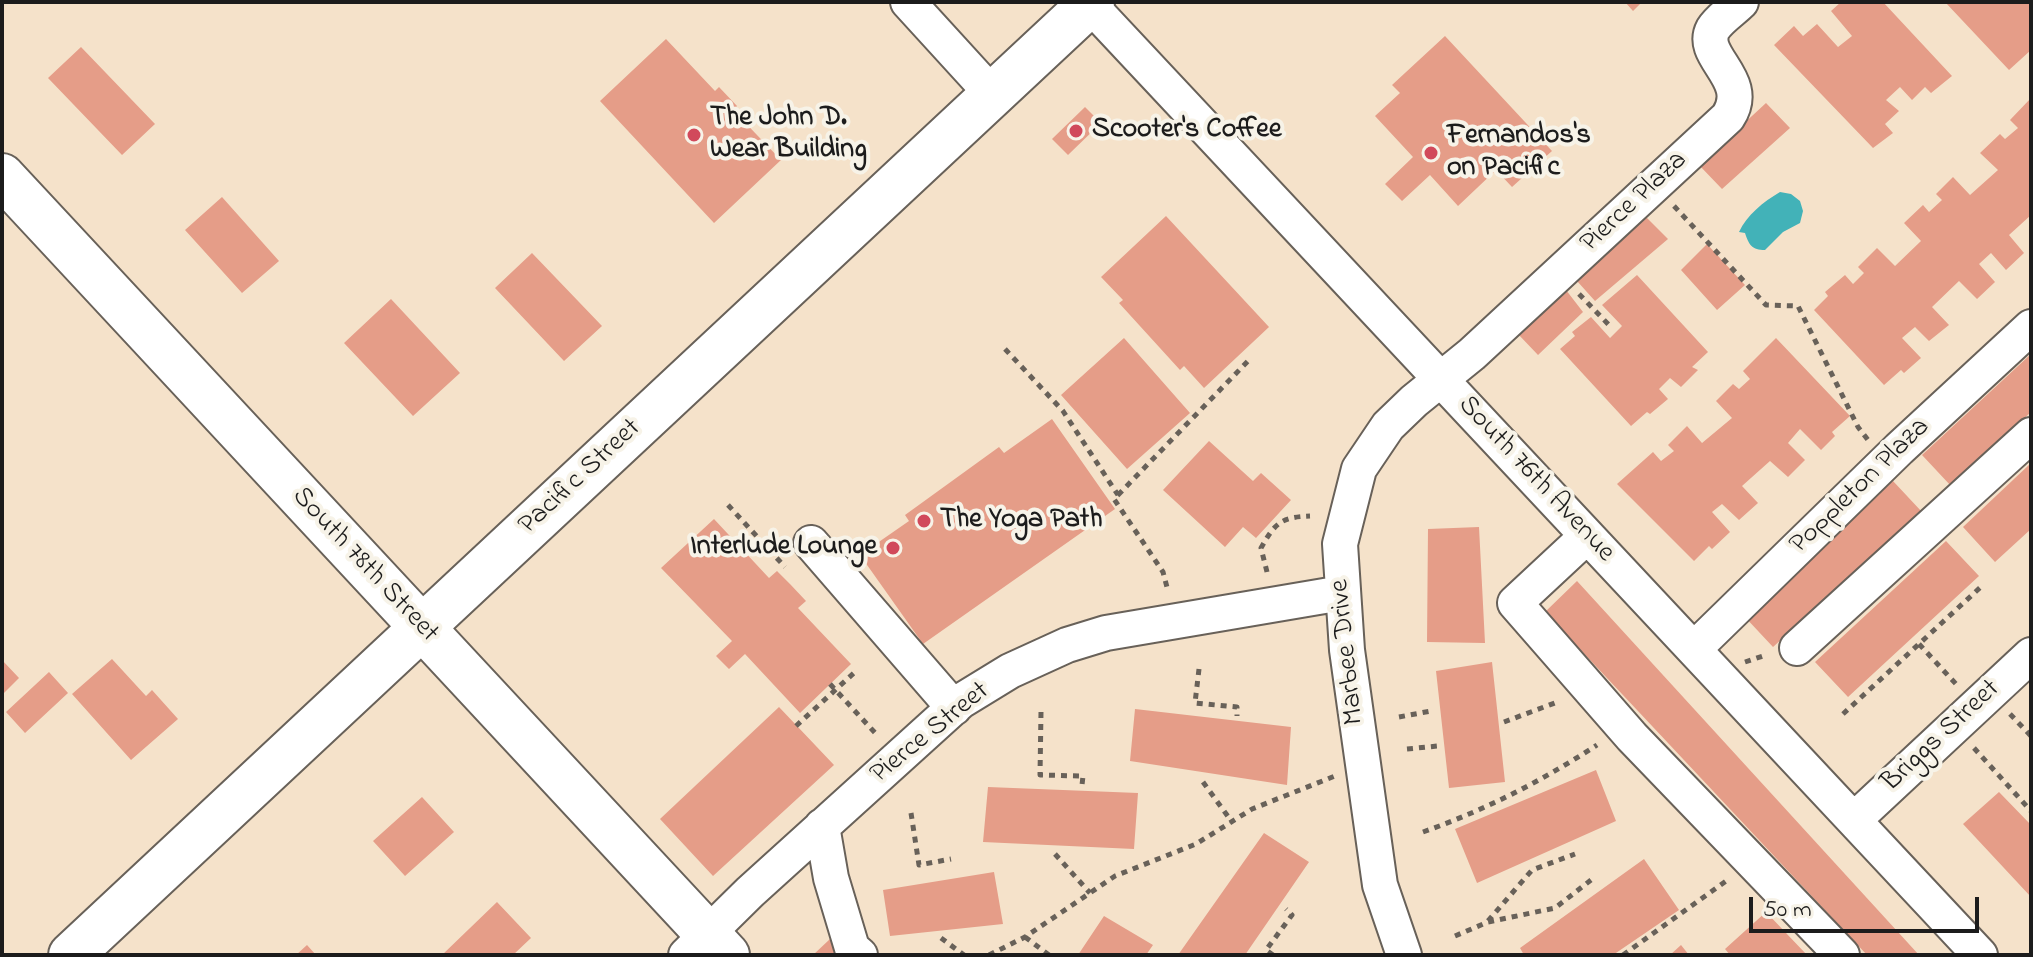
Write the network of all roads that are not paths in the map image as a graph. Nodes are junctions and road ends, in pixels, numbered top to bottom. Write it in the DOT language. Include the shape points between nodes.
graph roads {
  1 [pos="908,2"];
  2 [pos="1741,2"];
  3 [pos="1091,3"];
  4 [pos="992,94"];
  5 [pos="2,176"];
  6 [pos="2031,327"];
  7 [pos="1441,379"];
  8 [pos="2031,435"];
  9 [pos="1587,536"];
  10 [pos="811,543"];
  11 [pos="1342,593"];
  12 [pos="421,627"];
  13 [pos="1797,648"];
  14 [pos="1694,649"];
  15 [pos="2031,655"];
  16 [pos="954,708"];
  17 [pos="1854,820"];
  18 [pos="822,826"];
  19 [pos="707,948"];
  20 [pos="71,955"];
  21 [pos="860,955"];
  22 [pos="1404,955"];
  23 [pos="1842,955"];
  24 [pos="1980,955"];
  1 -- 4 [label="street"];
  2 -- 7 [label="street, Pierce Plaza" via="1713,29 1711,44 1736,91 1736,105 1728,117"];
  3 -- 4 [label="main road, Pacific Street"];
  3 -- 7 [label="street, South 76th Avenue"];
  4 -- 12 [label="main road, Pacific Street"];
  5 -- 12 [label="main road, South 78th Street"];
  6 -- 14 [label="street, Poppleton Plaza"];
  7 -- 9 [label="street, South 76th Avenue"];
  7 -- 11 [label="street, Marbee Drive" via="1388,426 1359,469 1340,544"];
  8 -- 13 [label="street"];
  9 -- 14 [label="street, South 76th Avenue"];
  9 -- 23 [label="street" via="1515,603 1624,728"];
  10 -- 16 [label="street"];
  11 -- 16 [label="street, Pierce Street" via="1106,633 1010,671"];
  11 -- 22 [label="street, Marbee Drive" via="1380,885"];
  12 -- 19 [label="main road, South 78th Street"];
  12 -- 20 [label="main road, Pacific Street"];
  14 -- 17 [label="street, South 76th Avenue"];
  15 -- 17 [label="street, Briggs Street"];
  16 -- 18 [label="street, Pierce Street"];
  17 -- 24 [label="street, South 76th Avenue"];
  18 -- 19 [label="street, Pierce Street"];
  18 -- 21 [label="street" via="831,878 852,948"];
}
